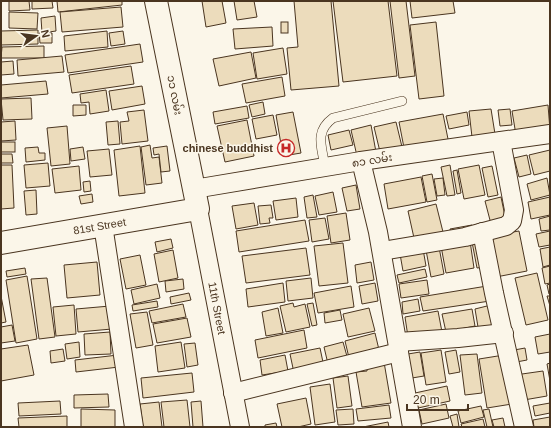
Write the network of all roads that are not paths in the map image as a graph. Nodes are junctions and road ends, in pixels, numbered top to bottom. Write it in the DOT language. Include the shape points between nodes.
graph roads {
  1 [pos="156,1"];
  2 [pos="402,101"];
  3 [pos="550,134"];
  4 [pos="501,141"];
  5 [pos="361,161"];
  6 [pos="325,167"];
  7 [pos="196,199"];
  8 [pos="103,225"];
  9 [pos="482,232"];
  10 [pos="1,243"];
  11 [pos="382,251"];
  12 [pos="504,333"];
  13 [pos="399,347"];
  14 [pos="233,393"];
  15 [pos="134,427"];
  16 [pos="240,427"];
  17 [pos="412,427"];
  18 [pos="524,427"];
  1 -- 7 [label="street, ၁၁ လမ်း"];
  2 -- 6 [label="lane" via="333,118 320,133"];
  3 -- 4 [label="street, ၈၁ လမ်း"];
  4 -- 5 [label="street, ၈၁ လမ်း"];
  4 -- 9 [label="street" via="514,215 506,226"];
  5 -- 6 [label="street, ၈၁ လမ်း"];
  5 -- 11 [label="street"];
  6 -- 7 [label="street, ၈၁ လမ်း"];
  7 -- 8 [label="street, 81st Street"];
  7 -- 14 [label="street, 11th Street"];
  8 -- 10 [label="street, 81st Street"];
  8 -- 15 [label="street"];
  9 -- 11 [label="street"];
  9 -- 12 [label="street"];
  11 -- 13 [label="street"];
  12 -- 13 [label="street"];
  12 -- 18 [label="street"];
  13 -- 14 [label="street"];
  13 -- 17 [label="street"];
  14 -- 16 [label="street, 11th Street"];
}
